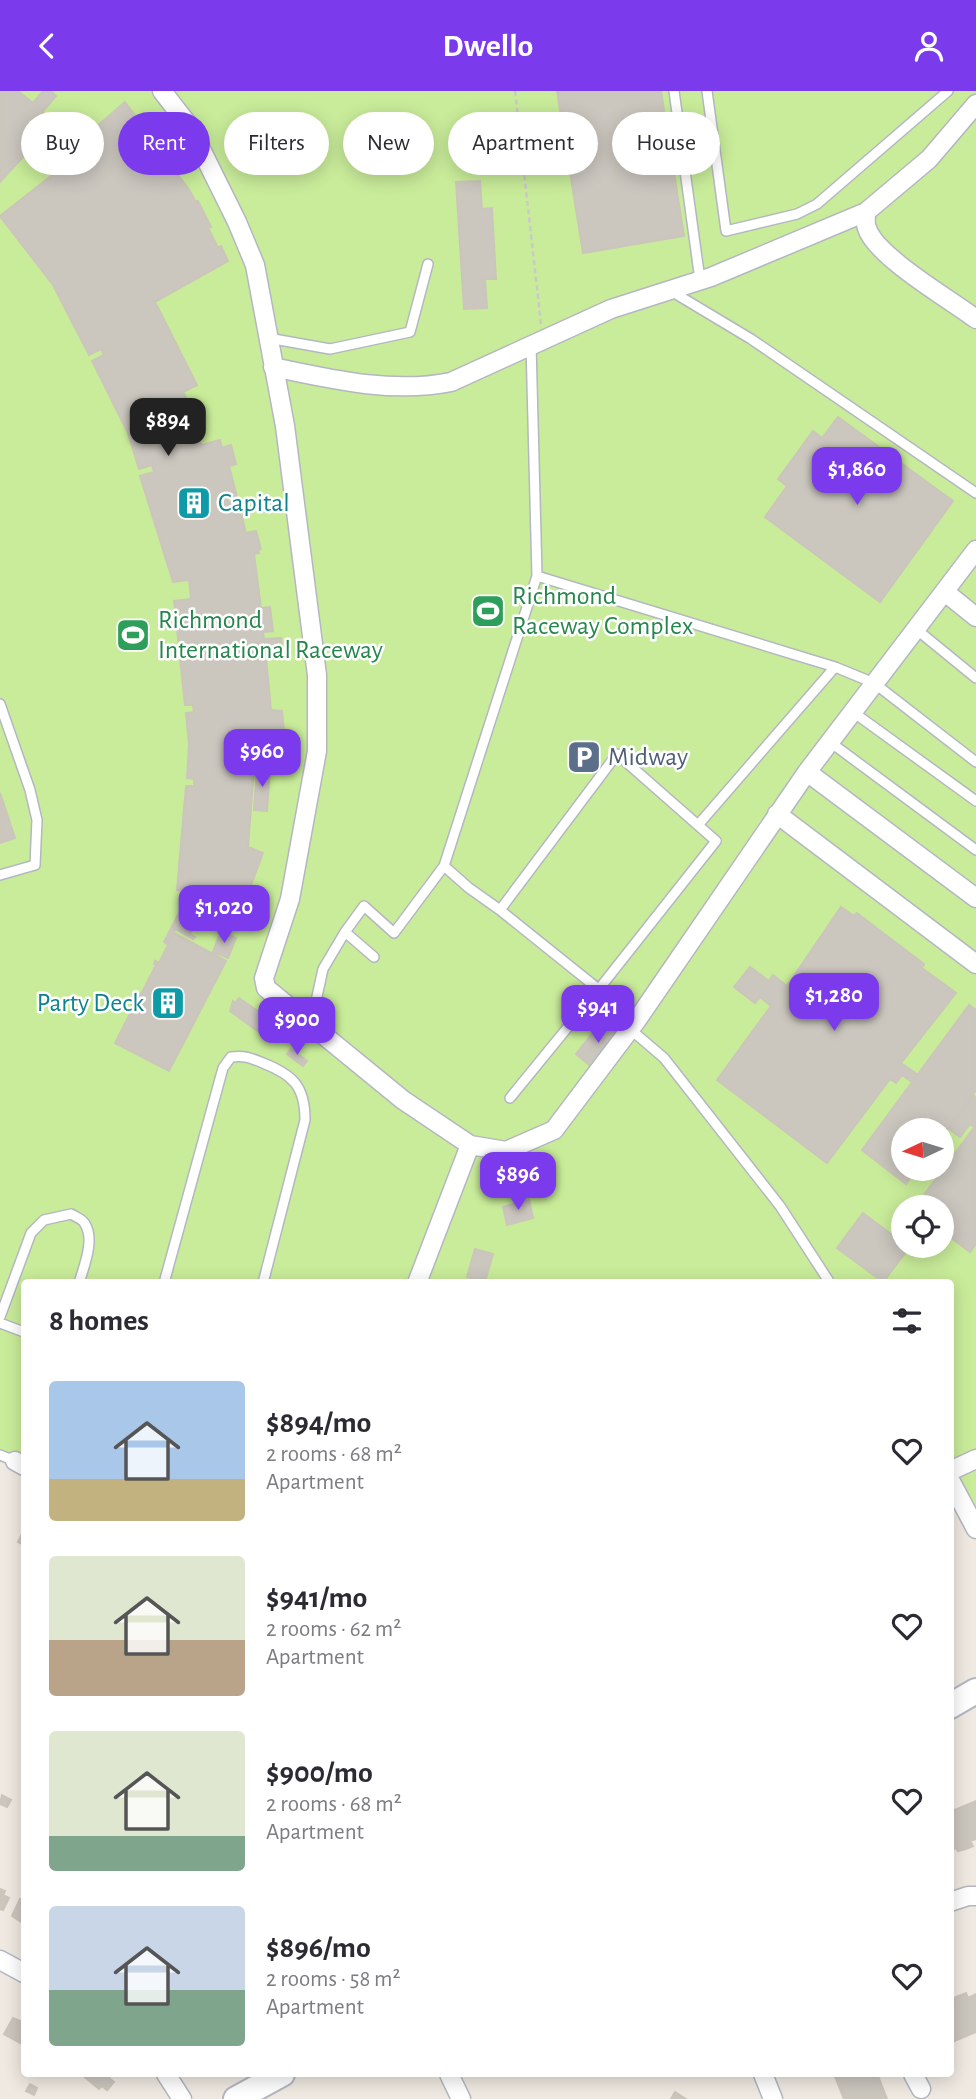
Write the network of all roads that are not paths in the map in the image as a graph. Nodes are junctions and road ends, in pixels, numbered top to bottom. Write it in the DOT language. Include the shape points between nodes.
graph roads {
  1 [pos="162,91"];
  2 [pos="674,91"];
  3 [pos="707,91"];
  4 [pos="948,91"];
  5 [pos="976,104"];
  6 [pos="866,212"];
  7 [pos="428,264"];
  8 [pos="701,280"];
  9 [pos="670,290"];
  10 [pos="976,319"];
  11 [pos="268,338"];
  12 [pos="537,342"];
  13 [pos="273,367"];
  14 [pos="976,493"];
  15 [pos="976,550"];
  16 [pos="537,576"];
  17 [pos="945,592"];
  18 [pos="976,617"];
  19 [pos="916,629"];
  20 [pos="835,667"];
  21 [pos="976,678"];
  22 [pos="874,683"];
  23 [pos="0,703"];
  24 [pos="852,711"];
  25 [pos="830,742"];
  26 [pos="976,762"];
  27 [pos="807,772"];
  28 [pos="976,801"];
  29 [pos="777,814"];
  30 [pos="698,825"];
  31 [pos="976,850"];
  32 [pos="444,866"];
  33 [pos="0,875"];
  34 [pos="976,898"];
  35 [pos="500,910"];
  36 [pos="345,932"];
  37 [pos="374,957"];
  38 [pos="976,964"];
  39 [pos="600,989"];
  40 [pos="311,1024"];
  41 [pos="633,1025"];
  42 [pos="510,1098"];
  43 [pos="470,1145"];
  44 [pos="80,1279"];
  45 [pos="165,1279"];
  46 [pos="264,1279"];
  47 [pos="419,1279"];
  48 [pos="827,1279"];
  49 [pos="0,1317"];
  50 [pos="0,1324"];
  51 [pos="21,1331"];
  52 [pos="976,1459"];
  53 [pos="954,1469"];
  54 [pos="954,1488"];
  55 [pos="976,1529"];
  56 [pos="976,1691"];
  57 [pos="954,1704"];
  58 [pos="976,1896"];
  59 [pos="954,1901"];
  60 [pos="0,1959"];
  61 [pos="21,1971"];
  62 [pos="168,2077"];
  63 [pos="276,2077"];
  64 [pos="450,2077"];
  65 [pos="763,2077"];
  66 [pos="182,2099"];
  67 [pos="236,2099"];
  68 [pos="461,2099"];
  69 [pos="773,2099"];
  1 -- 11 [label="street" via="190,127 237,222 255,265"];
  2 -- 8 [label="lane"];
  3 -- 4 [label="lane" via="726,231 797,214 817,204"];
  5 -- 6 [label="street" via="929,159"];
  6 -- 8 [label="street"];
  6 -- 10 [label="street" via="867,229 895,263"];
  7 -- 11 [label="lane" via="410,332 330,349"];
  8 -- 9 [label="street"];
  9 -- 12 [label="street" via="611,309"];
  9 -- 14 [label="lane" via="751,339"];
  11 -- 13 [label="street"];
  12 -- 13 [label="street" via="451,382 432,386 379,386"];
  12 -- 16 [label="lane"];
  13 -- 40 [label="street" via="285,426 317,675 317,751 290,898 264,978 266,988"];
  15 -- 17 [label="street"];
  16 -- 20 [label="lane"];
  16 -- 32 [label="lane"];
  17 -- 18 [label="street"];
  17 -- 19 [label="street"];
  19 -- 21 [label="lane"];
  19 -- 22 [label="street"];
  20 -- 22 [label="lane"];
  20 -- 30 [label="lane"];
  22 -- 24 [label="street"];
  22 -- 26 [label="lane"];
  23 -- 33 [label="lane" via="37,820 35,865"];
  24 -- 25 [label="street"];
  24 -- 28 [label="lane"];
  25 -- 27 [label="street"];
  25 -- 31 [label="lane"];
  27 -- 29 [label="street"];
  27 -- 34 [label="street"];
  29 -- 38 [label="street"];
  29 -- 41 [label="street"];
  30 -- 35 [label="lane" via="617,754"];
  30 -- 39 [label="lane" via="716,841"];
  32 -- 35 [label="lane"];
  32 -- 36 [label="lane" via="394,933 364,906"];
  35 -- 39 [label="lane"];
  36 -- 37 [label="lane"];
  36 -- 40 [label="lane" via="323,969"];
  39 -- 41 [label="lane"];
  39 -- 42 [label="lane"];
  40 -- 43 [label="street" via="403,1100"];
  41 -- 43 [label="street" via="554,1130 506,1151"];
  41 -- 48 [label="lane" via="780,1206"];
  43 -- 47 [label="street"];
  44 -- 49 [label="lane" via="89,1235 85,1222 71,1214 44,1220 31,1233"];
  45 -- 46 [label="lane" via="223,1068 231,1057 244,1055 286,1072 305,1102 305,1120"];
  50 -- 51 [label="lane"];
  52 -- 53 [label="street"];
  54 -- 55 [label="street"];
  56 -- 57 [label="main road"];
  58 -- 59 [label="street"];
  60 -- 61 [label="street"];
  62 -- 66 [label="street"];
  63 -- 67 [label="main road"];
  64 -- 68 [label="street"];
  65 -- 69 [label="street"];
}
